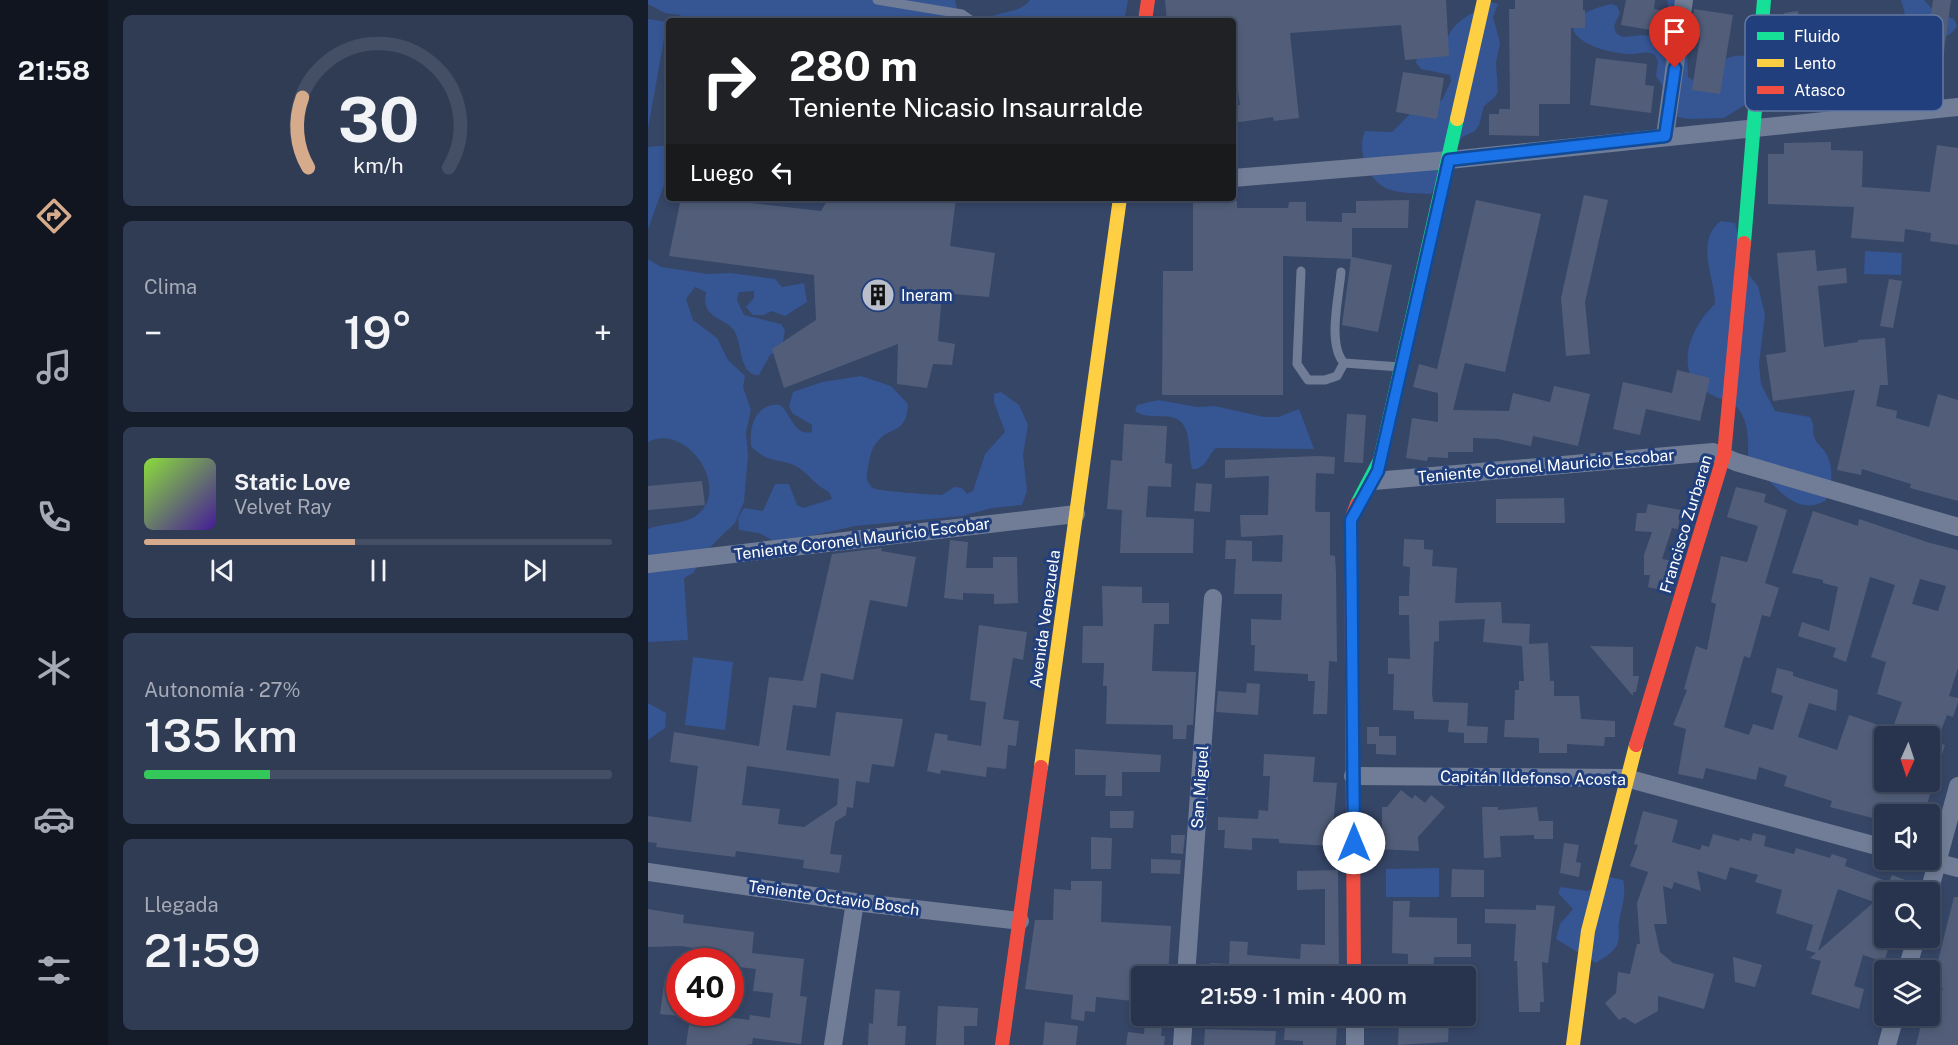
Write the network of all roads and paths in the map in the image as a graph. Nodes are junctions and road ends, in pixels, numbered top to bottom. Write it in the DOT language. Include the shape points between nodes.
graph roads {
  1 [pos="877,0"];
  2 [pos="1148,0"];
  3 [pos="1484,0"];
  4 [pos="1684,0"];
  5 [pos="1764,0"];
  6 [pos="1763,15"];
  7 [pos="968,18"];
  8 [pos="1145,18"];
  9 [pos="1958,108"];
  10 [pos="1943,110"];
  11 [pos="1756,111"];
  12 [pos="1929,111"];
  13 [pos="1755,129"];
  14 [pos="1665,136"];
  15 [pos="1449,160"];
  16 [pos="1236,178"];
  17 [pos="1120,201"];
  18 [pos="1300,271"];
  19 [pos="1341,272"];
  20 [pos="1344,363"];
  21 [pos="1402,367"];
  22 [pos="1724,455"];
  23 [pos="1374,481"];
  24 [pos="1076,514"];
  25 [pos="1958,527"];
  26 [pos="648,564"];
  27 [pos="1213,598"];
  28 [pos="1353,776"];
  29 [pos="1626,778"];
  30 [pos="1958,786"];
  31 [pos="1940,838"];
  32 [pos="1874,845"];
  33 [pos="1940,863"];
  34 [pos="1958,868"];
  35 [pos="648,872"];
  36 [pos="855,902"];
  37 [pos="1020,921"];
  38 [pos="1187,966"];
  39 [pos="1354,966"];
  40 [pos="1183,1026"];
  41 [pos="1355,1026"];
  42 [pos="1892,1026"];
  43 [pos="833,1045"];
  44 [pos="1002,1045"];
  45 [pos="1182,1045"];
  46 [pos="1355,1045"];
  47 [pos="1573,1045"];
  48 [pos="1887,1045"];
  1 -- 7 [label="lane"];
  2 -- 8 [label="street"];
  3 -- 15 [label="street"];
  4 -- 14 [label="street"];
  5 -- 6 [label="street, Francisco Zurbaran"];
  9 -- 10 [label="street"];
  11 -- 13 [label="street, Francisco Zurbaran"];
  12 -- 13 [label="street"];
  13 -- 14 [label="street"];
  13 -- 22 [label="street, Francisco Zurbaran"];
  14 -- 15 [label="street"];
  15 -- 16 [label="street"];
  15 -- 21 [label="street"];
  17 -- 24 [label="street, Avenida Venezuela"];
  18 -- 20 [label="lane" via="1297,364 1308,380 1325,380 1337,376"];
  19 -- 20 [label="lane" via="1335,343"];
  20 -- 21 [label="lane"];
  21 -- 23 [label="street"];
  22 -- 23 [label="street, Teniente Coronel Mauricio Escobar" via="1709,451"];
  22 -- 25 [label="street, Teniente Coronel Mauricio Escobar" via="1736,462"];
  22 -- 29 [label="street, Francisco Zurbaran"];
  23 -- 28 [label="street" via="1351,520"];
  24 -- 26 [label="street, Teniente Coronel Mauricio Escobar"];
  24 -- 37 [label="street, Avenida Venezuela"];
  27 -- 38 [label="street, San Miguel"];
  28 -- 29 [label="street, Capitán Ildefonso Acosta"];
  28 -- 39 [label="street"];
  29 -- 32 [label="street, Capitán Ildefonso Acosta"];
  29 -- 47 [label="street, Francisco Zurbaran" via="1586,941"];
  30 -- 31 [label="street"];
  33 -- 34 [label="street"];
  35 -- 36 [label="street, Teniente Octavio Bosch"];
  36 -- 37 [label="street, Teniente Octavio Bosch"];
  36 -- 43 [label="street"];
  37 -- 44 [label="street, Avenida Venezuela"];
  40 -- 45 [label="street"];
  41 -- 46 [label="street"];
  42 -- 48 [label="street"];
}
